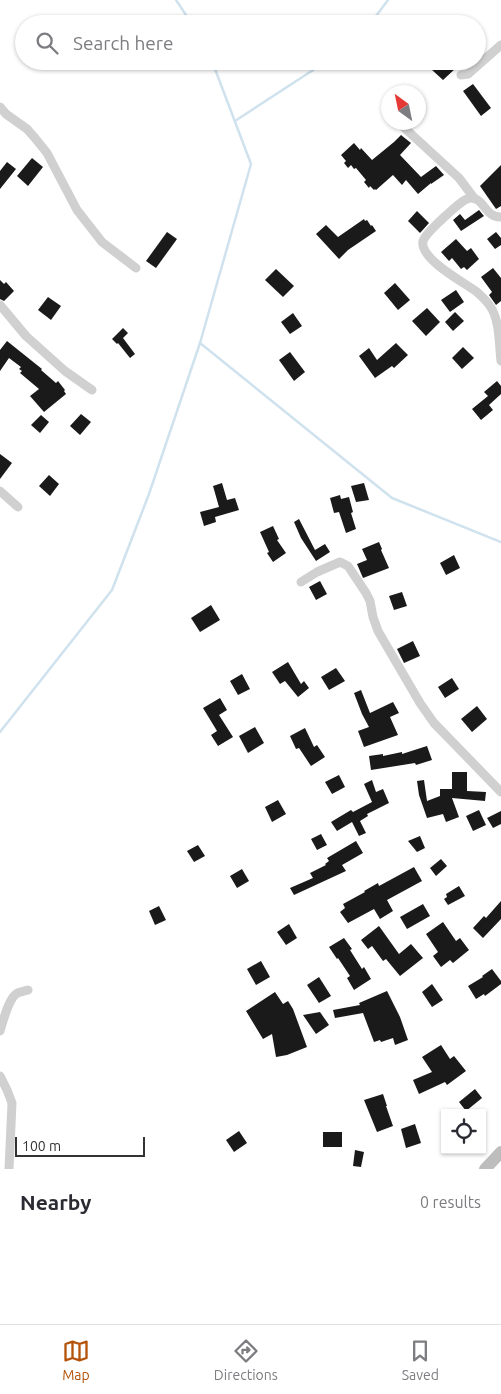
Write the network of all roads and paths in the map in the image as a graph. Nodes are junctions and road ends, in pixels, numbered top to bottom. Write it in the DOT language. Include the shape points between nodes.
graph roads {
  1 [pos="501,45"];
  2 [pos="486,58"];
  3 [pos="473,70"];
  4 [pos="461,75"];
  5 [pos="0,107"];
  6 [pos="407,130"];
  7 [pos="474,198"];
  8 [pos="501,217"];
  9 [pos="136,268"];
  10 [pos="0,305"];
  11 [pos="501,362"];
  12 [pos="92,390"];
  13 [pos="0,491"];
  14 [pos="18,507"];
  15 [pos="301,582"];
  16 [pos="501,792"];
  17 [pos="28,990"];
  18 [pos="0,1032"];
  19 [pos="0,1076"];
  20 [pos="501,1152"];
  21 [pos="9,1169"];
  22 [pos="485,1169"];
  1 -- 2 [label="street"];
  3 -- 4 [label="street"];
  5 -- 9 [label="street" via="27,129 47,153 77,210 102,242"];
  6 -- 7 [label="street" via="458,178"];
  7 -- 8 [label="street" via="493,216"];
  7 -- 11 [label="street" via="464,200 441,221 424,239 424,248 444,271 478,293 490,305 499,331"];
  10 -- 12 [label="street" via="26,336"];
  13 -- 14 [label="street"];
  15 -- 16 [label="street" via="340,562 348,566 370,601 378,631 420,703 434,723"];
  17 -- 18 [label="street" via="12,999"];
  19 -- 21 [label="street" via="12,1103"];
  20 -- 22 [label="street"];
}
